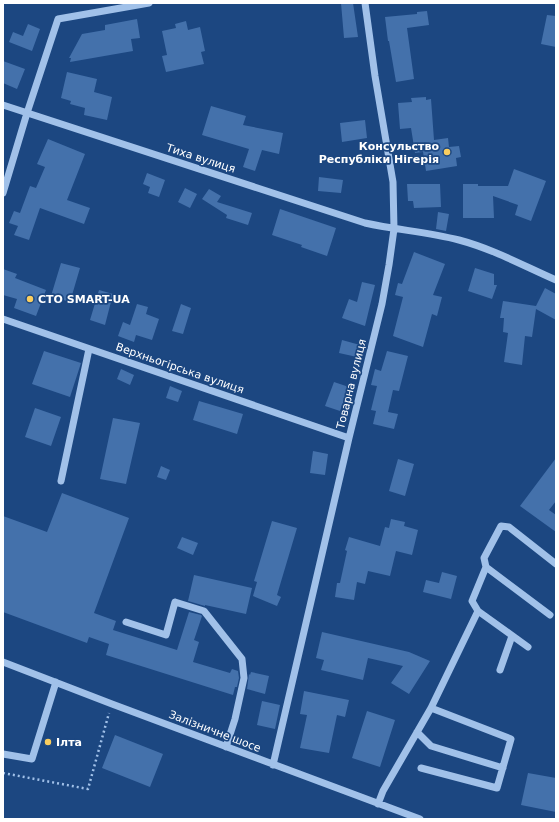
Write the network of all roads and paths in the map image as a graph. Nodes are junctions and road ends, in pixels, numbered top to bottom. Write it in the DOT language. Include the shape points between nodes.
graph roads {
  1 [pos="149,3"];
  2 [pos="365,3"];
  3 [pos="3,105"];
  4 [pos="27,113"];
  5 [pos="3,193"];
  6 [pos="394,229"];
  7 [pos="556,280"];
  8 [pos="3,319"];
  9 [pos="89,349"];
  10 [pos="349,438"];
  11 [pos="61,481"];
  12 [pos="556,564"];
  13 [pos="486,567"];
  14 [pos="478,611"];
  15 [pos="550,615"];
  16 [pos="126,622"];
  17 [pos="512,636"];
  18 [pos="528,647"];
  19 [pos="3,662"];
  20 [pos="500,670"];
  21 [pos="56,682"];
  22 [pos="112,704"];
  23 [pos="431,708"];
  24 [pos="417,732"];
  25 [pos="226,747"];
  26 [pos="3,754"];
  27 [pos="273,765"];
  28 [pos="421,768"];
  29 [pos="503,768"];
  30 [pos="3,773"];
  31 [pos="378,804"];
  32 [pos="420,819"];
  1 -- 4 [label="street" via="58,19"];
  2 -- 6 [label="street, Товарна вулиця" via="393,182"];
  3 -- 4 [label="street, Тиха вулиця"];
  4 -- 5 [label="street"];
  4 -- 6 [label="street, Тиха вулиця" via="365,223"];
  6 -- 7 [label="street, Тиха вулиця" via="423,232 460,241 497,253"];
  6 -- 10 [label="street, Товарна вулиця" via="382,304"];
  8 -- 9 [label="street, Верхньогірська вулиця"];
  9 -- 10 [label="street, Верхньогірська вулиця"];
  9 -- 11 [label="street"];
  10 -- 27 [label="street, Товарна вулиця"];
  12 -- 13 [label="street" via="509,527 501,526 484,558"];
  13 -- 14 [label="street" via="472,601"];
  13 -- 15 [label="street"];
  14 -- 17 [label="street"];
  14 -- 23 [label="street"];
  16 -- 25 [label="street" via="166,635 175,602 204,611 209,617 242,659 244,678"];
  17 -- 18 [label="street"];
  17 -- 20 [label="street"];
  19 -- 21 [label="street, Залізничне шосе"];
  21 -- 22 [label="street, Залізничне шосе"];
  21 -- 26 [label="street" via="32,759"];
  22 -- 25 [label="street, Залізничне шосе"];
  22 -- 30 [label="path" via="88,789"];
  23 -- 24 [label="street"];
  23 -- 29 [label="street" via="511,739"];
  24 -- 29 [label="street" via="431,746"];
  24 -- 31 [label="street"];
  25 -- 27 [label="street, Залізничне шосе"];
  27 -- 31 [label="street, Залізничне шосе"];
  28 -- 29 [label="street" via="497,788"];
  31 -- 32 [label="street, Залізничне шосе"];
}
